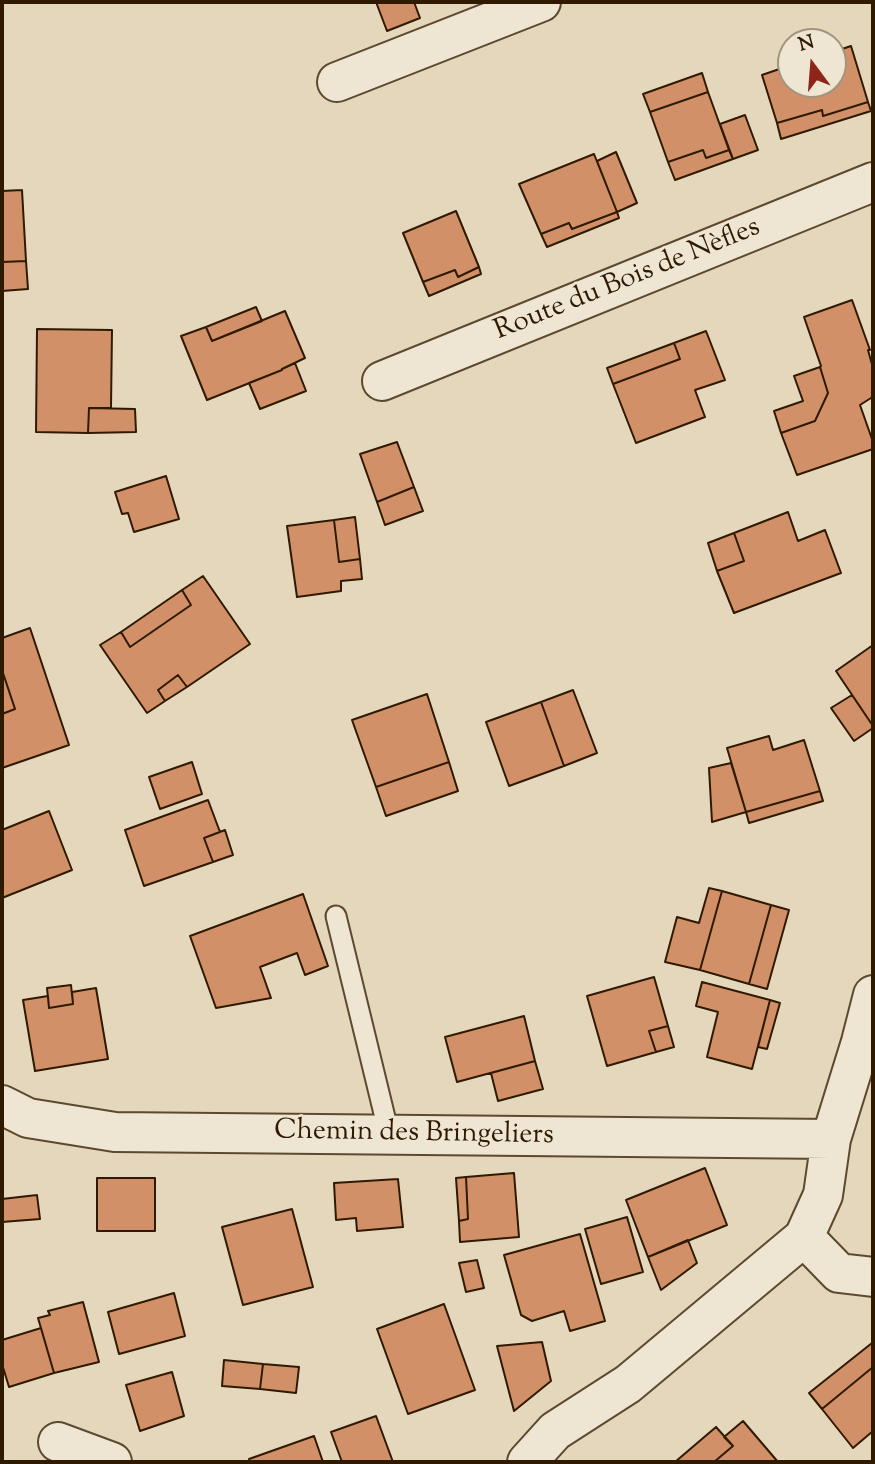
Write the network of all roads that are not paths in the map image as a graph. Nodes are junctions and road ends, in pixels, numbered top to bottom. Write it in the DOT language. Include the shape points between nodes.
graph roads {
  1 [pos="541,2"];
  2 [pos="337,82"];
  3 [pos="873,182"];
  4 [pos="382,381"];
  5 [pos="336,916"];
  6 [pos="873,995"];
  7 [pos="2,1105"];
  8 [pos="389,1134"];
  9 [pos="831,1139"];
  10 [pos="804,1237"];
  11 [pos="873,1277"];
  12 [pos="58,1442"];
  13 [pos="112,1462"];
  14 [pos="527,1462"];
  1 -- 2 [label="street"];
  3 -- 4 [label="street, Route du Bois de Nèfles"];
  5 -- 8 [label="lane"];
  6 -- 9 [label="street"];
  7 -- 8 [label="street, Chemin des Bringeliers" via="28,1118 115,1132"];
  8 -- 9 [label="street, Chemin des Bringeliers"];
  9 -- 10 [label="street" via="823,1195"];
  10 -- 11 [label="street" via="839,1273"];
  10 -- 14 [label="street" via="628,1384 555,1431"];
  12 -- 13 [label="street"];
}
